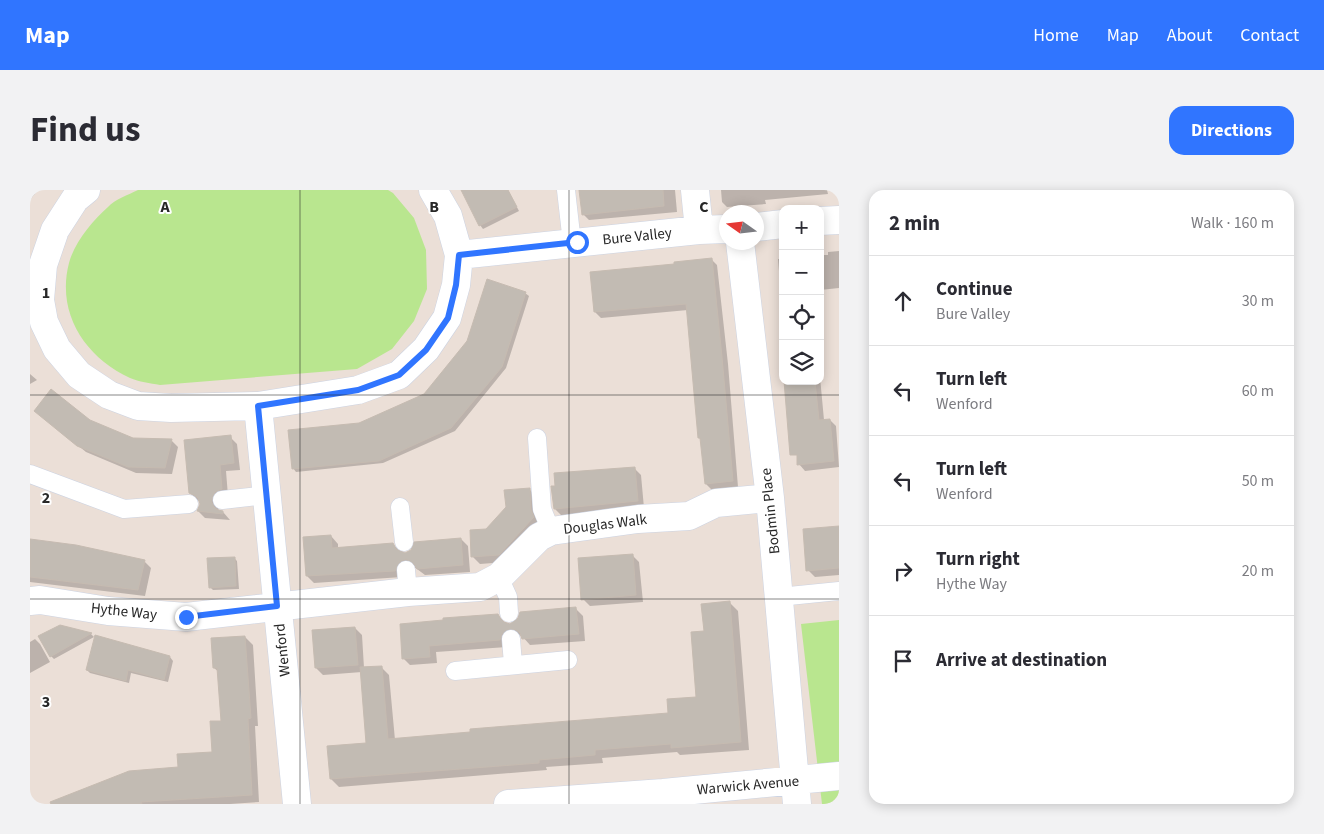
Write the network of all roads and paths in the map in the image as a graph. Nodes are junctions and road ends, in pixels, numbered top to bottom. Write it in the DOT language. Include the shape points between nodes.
graph roads {
  1 [pos="86,190"];
  2 [pos="433,190"];
  3 [pos="566,190"];
  4 [pos="695,190"];
  5 [pos="839,220"];
  6 [pos="824,221"];
  7 [pos="779,224"];
  8 [pos="764,226"];
  9 [pos="719,229"];
  10 [pos="699,230"];
  11 [pos="572,243"];
  12 [pos="741,250"];
  13 [pos="459,255"];
  14 [pos="35,300"];
  15 [pos="258,406"];
  16 [pos="537,438"];
  17 [pos="30,474"];
  18 [pos="267,495"];
  19 [pos="770,498"];
  20 [pos="222,500"];
  21 [pos="189,504"];
  22 [pos="400,507"];
  23 [pos="551,531"];
  24 [pos="404,542"];
  25 [pos="499,577"];
  26 [pos="839,591"];
  27 [pos="779,597"];
  28 [pos="30,601"];
  29 [pos="277,606"];
  30 [pos="509,613"];
  31 [pos="511,639"];
  32 [pos="568,660"];
  33 [pos="513,664"];
  34 [pos="455,671"];
  35 [pos="839,776"];
  36 [pos="796,792"];
  37 [pos="297,804"];
  38 [pos="508,804"];
  1 -- 14 [label="street" via="75,199 55,230"];
  2 -- 13 [label="street" via="448,216"];
  3 -- 11 [label="lane"];
  4 -- 10 [label="street"];
  5 -- 6 [label="street"];
  7 -- 8 [label="street"];
  9 -- 10 [label="street, Bure Valley"];
  10 -- 11 [label="street, Bure Valley"];
  11 -- 13 [label="street, Bure Valley"];
  12 -- 19 [label="street, Bodmin Place"];
  13 -- 15 [label="street" via="448,318 426,350 399,375 358,390"];
  14 -- 15 [label="street" via="57,349 79,376 109,395 138,406"];
  15 -- 18 [label="street, Wenford"];
  16 -- 23 [label="lane" via="542,508"];
  17 -- 21 [label="lane" via="124,509"];
  18 -- 20 [label="lane"];
  18 -- 29 [label="street, Wenford"];
  19 -- 23 [label="street, Douglas Walk" via="716,503 689,516 638,519"];
  19 -- 27 [label="street, Bodmin Place"];
  22 -- 24 [label="lane"];
  23 -- 25 [label="street, Douglas Walk" via="539,537"];
  25 -- 29 [label="street, Douglas Walk" via="480,587 407,581"];
  25 -- 30 [label="lane" via="508,597"];
  26 -- 27 [label="lane"];
  27 -- 36 [label="street, Bodmin Place"];
  28 -- 29 [label="street, Hythe Way" via="108,612 186,617"];
  29 -- 37 [label="street, Wenford"];
  31 -- 33 [label="lane"];
  32 -- 33 [label="lane"];
  33 -- 34 [label="lane"];
  35 -- 36 [label="street, Warwick Avenue"];
  36 -- 38 [label="street, Warwick Avenue" via="663,793"];
}
